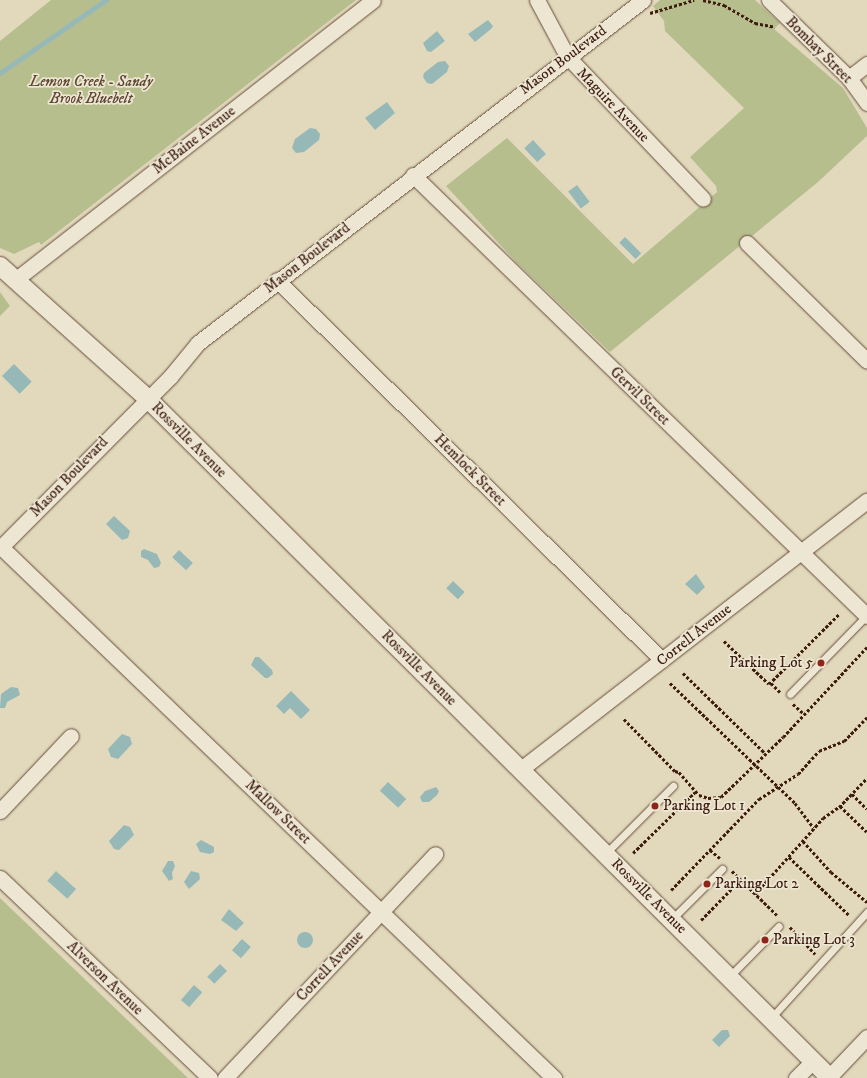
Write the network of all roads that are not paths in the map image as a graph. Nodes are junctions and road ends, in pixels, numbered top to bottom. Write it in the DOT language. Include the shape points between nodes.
graph roads {
  1 [pos="373,0"];
  2 [pos="537,0"];
  3 [pos="643,0"];
  4 [pos="769,0"];
  5 [pos="567,56"];
  6 [pos="867,64"];
  7 [pos="849,78"];
  8 [pos="867,103"];
  9 [pos="413,175"];
  10 [pos="703,199"];
  11 [pos="747,243"];
  12 [pos="0,266"];
  13 [pos="15,280"];
  14 [pos="277,280"];
  15 [pos="867,361"];
  16 [pos="147,398"];
  17 [pos="867,502"];
  18 [pos="1,548"];
  19 [pos="802,552"];
  20 [pos="867,616"];
  21 [pos="662,660"];
  22 [pos="790,694"];
  23 [pos="72,736"];
  24 [pos="521,769"];
  25 [pos="673,786"];
  26 [pos="0,811"];
  27 [pos="606,853"];
  28 [pos="435,854"];
  29 [pos="722,869"];
  30 [pos="0,878"];
  31 [pos="382,911"];
  32 [pos="867,912"];
  33 [pos="672,920"];
  34 [pos="779,926"];
  35 [pos="729,977"];
  36 [pos="771,1018"];
  37 [pos="867,1037"];
  38 [pos="813,1061"];
  39 [pos="210,1078"];
  40 [pos="225,1078"];
  41 [pos="554,1078"];
  42 [pos="796,1078"];
  43 [pos="830,1078"];
  1 -- 13 [label="street, McBaine Avenue"];
  2 -- 5 [label="street, Maguire Avenue"];
  3 -- 5 [label="street, Mason Boulevard"];
  4 -- 7 [label="street, Bombay Street"];
  5 -- 9 [label="street, Mason Boulevard"];
  5 -- 10 [label="street, Maguire Avenue"];
  6 -- 7 [label="street"];
  7 -- 8 [label="street, Bombay Street"];
  9 -- 14 [label="street, Mason Boulevard"];
  9 -- 19 [label="street, Gervil Street"];
  11 -- 15 [label="street"];
  12 -- 13 [label="street, Rossville Avenue"];
  13 -- 16 [label="street, Rossville Avenue"];
  14 -- 16 [label="street, Mason Boulevard" via="198,343 170,377"];
  14 -- 21 [label="street, Hemlock Street"];
  16 -- 18 [label="street, Mason Boulevard"];
  16 -- 24 [label="street, Rossville Avenue"];
  17 -- 19 [label="street, Correll Avenue"];
  18 -- 31 [label="street, Mallow Street"];
  19 -- 20 [label="street, Gervil Street"];
  19 -- 21 [label="street, Correll Avenue"];
  20 -- 22 [label="lane"];
  21 -- 24 [label="street, Correll Avenue"];
  23 -- 26 [label="street"];
  24 -- 27 [label="street, Rossville Avenue"];
  25 -- 27 [label="lane"];
  27 -- 33 [label="street, Rossville Avenue"];
  28 -- 31 [label="street, Correll Avenue"];
  29 -- 33 [label="lane"];
  30 -- 39 [label="street, Alverson Avenue"];
  31 -- 40 [label="street, Correll Avenue"];
  31 -- 41 [label="street, Mallow Street"];
  32 -- 36 [label="lane"];
  33 -- 35 [label="street, Rossville Avenue"];
  34 -- 35 [label="lane"];
  35 -- 36 [label="street, Rossville Avenue"];
  36 -- 38 [label="street, Rossville Avenue"];
  37 -- 43 [label="street"];
  38 -- 42 [label="street"];
  38 -- 43 [label="street, Rossville Avenue"];
}
